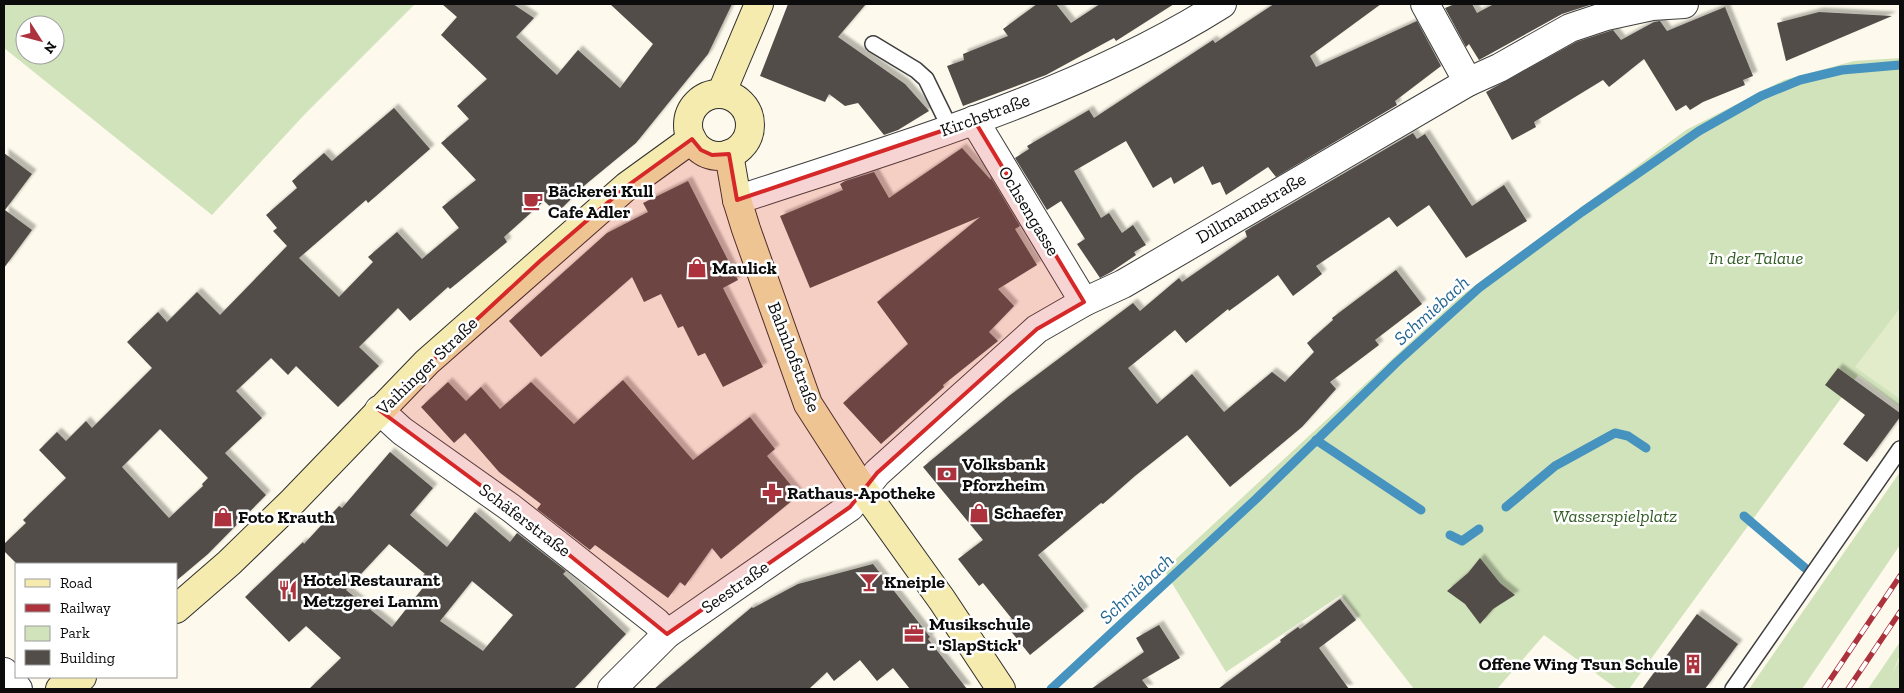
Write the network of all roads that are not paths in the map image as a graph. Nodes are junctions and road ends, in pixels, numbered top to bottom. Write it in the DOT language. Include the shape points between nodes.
graph roads {
  1 [pos="759,4"];
  2 [pos="1222,4"];
  3 [pos="1684,4"];
  4 [pos="1429,5"];
  5 [pos="873,44"];
  6 [pos="1468,82"];
  7 [pos="721,94"];
  8 [pos="962,124"];
  9 [pos="692,139"];
  10 [pos="728,154"];
  11 [pos="737,200"];
  12 [pos="1084,302"];
  13 [pos="379,410"];
  14 [pos="1900,449"];
  15 [pos="864,491"];
  16 [pos="178,607"];
  17 [pos="667,634"];
  18 [pos="4,672"];
  19 [pos="80,678"];
  20 [pos="18,689"];
  21 [pos="60,689"];
  22 [pos="612,689"];
  23 [pos="1001,689"];
  24 [pos="1733,689"];
  1 -- 7 [label="street"];
  2 -- 8 [label="street, Kirchstraße" via="1167,36 1104,66"];
  3 -- 6 [label="street, Dillmannstraße" via="1652,6 1570,28"];
  4 -- 6 [label="street"];
  5 -- 8 [label="lane, Ochsengasse" via="916,70"];
  6 -- 12 [label="street, Dillmannstraße" via="1122,284"];
  7 -- 9 [label="street" via="703,98 694,107 688,130"];
  7 -- 10 [label="street" via="737,99 746,108 750,120 750,132 745,143"];
  8 -- 11 [label="street, Kirchstraße"];
  8 -- 12 [label="street, Ochsengasse"];
  9 -- 10 [label="street" via="701,150 712,155"];
  9 -- 13 [label="street, Vaihinger Straße" via="627,186 540,261 427,362"];
  10 -- 11 [label="street, Bahnhofstraße"];
  11 -- 15 [label="street, Bahnhofstraße" via="808,404"];
  12 -- 15 [label="street, Dillmannstraße" via="1037,329 877,473"];
  13 -- 16 [label="street, Vaihinger Straße" via="230,563"];
  13 -- 17 [label="street, Schäferstraße" via="512,508"];
  14 -- 24 [label="lane"];
  15 -- 17 [label="street, Seestraße" via="850,506"];
  15 -- 23 [label="street, Bahnhofstraße"];
  17 -- 22 [label="street, Seestraße"];
  18 -- 20 [label="street"];
  19 -- 21 [label="street"];
}
